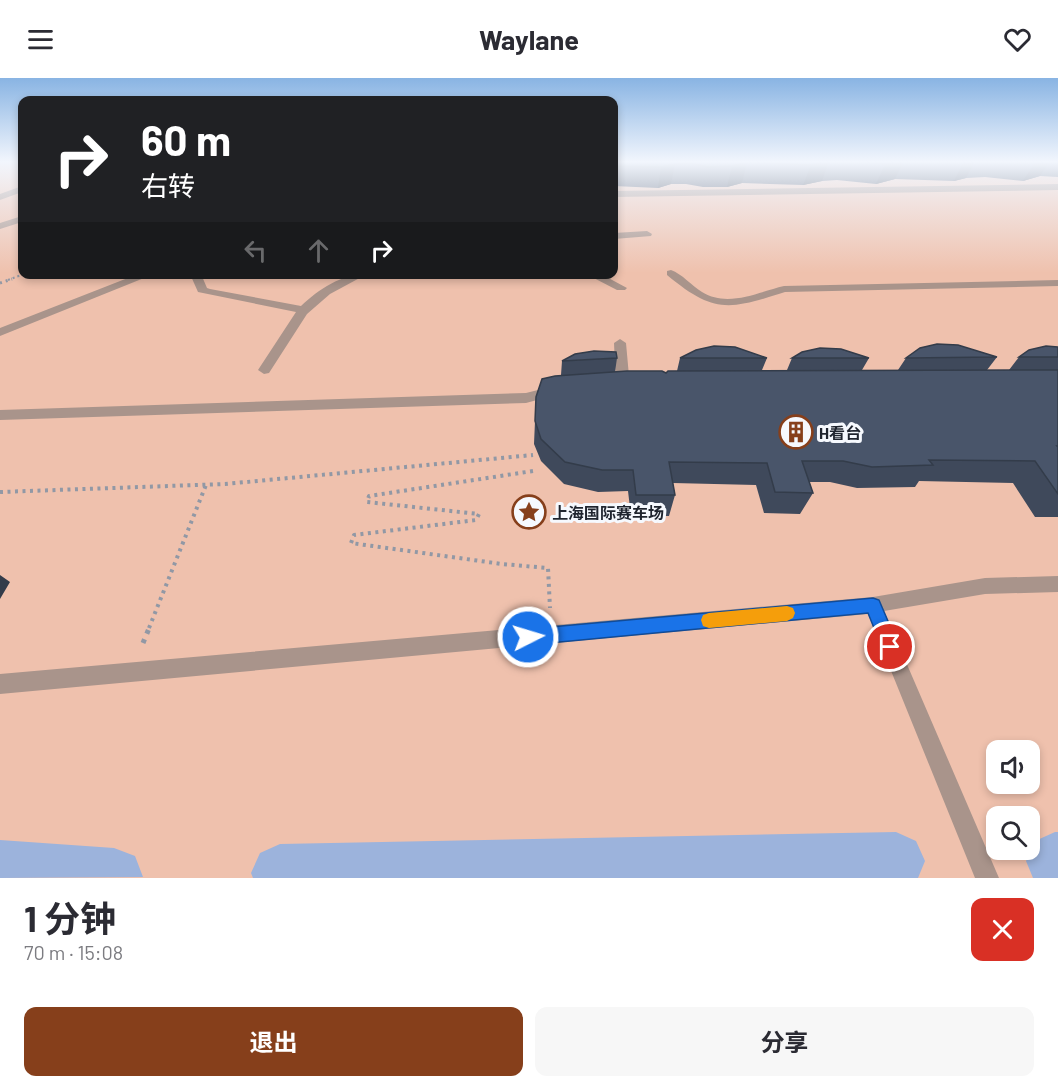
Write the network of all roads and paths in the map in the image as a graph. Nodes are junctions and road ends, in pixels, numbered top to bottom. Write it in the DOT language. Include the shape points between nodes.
graph roads {
  1 [pos="18,220"];
  2 [pos="0,226"];
  3 [pos="646,234"];
  4 [pos="618,236"];
  5 [pos="671,273"];
  6 [pos="18,276"];
  7 [pos="136,279"];
  8 [pos="197,279"];
  9 [pos="351,279"];
  10 [pos="602,279"];
  11 [pos="0,283"];
  12 [pos="1058,283"];
  13 [pos="621,288"];
  14 [pos="302,310"];
  15 [pos="0,332"];
  16 [pos="620,342"];
  17 [pos="264,370"];
  18 [pos="624,388"];
  19 [pos="566,390"];
  20 [pos="0,415"];
  21 [pos="533,456"];
  22 [pos="534,471"];
  23 [pos="206,485"];
  24 [pos="0,492"];
  25 [pos="1058,584"];
  26 [pos="873,605"];
  27 [pos="551,635"];
  28 [pos="131,672"];
  29 [pos="0,684"];
  30 [pos="987,878"];
  1 -- 2 [label="lane"];
  3 -- 4 [label="lane"];
  5 -- 12 [label="lane" via="703,297 725,302 784,289"];
  6 -- 11 [label="path"];
  7 -- 15 [label="lane"];
  8 -- 14 [label="lane" via="202,290 208,292"];
  9 -- 14 [label="lane" via="326,291"];
  10 -- 13 [label="lane"];
  14 -- 17 [label="lane"];
  16 -- 18 [label="lane"];
  19 -- 20 [label="lane" via="526,398"];
  21 -- 23 [label="path"];
  22 -- 27 [label="path" via="369,496 367,502 479,514 476,520 354,535 351,543 548,568"];
  23 -- 24 [label="path"];
  23 -- 28 [label="path"];
  25 -- 26 [label="lane" via="985,586"];
  26 -- 27 [label="lane"];
  26 -- 30 [label="lane"];
  27 -- 28 [label="lane"];
  28 -- 29 [label="lane"];
}
